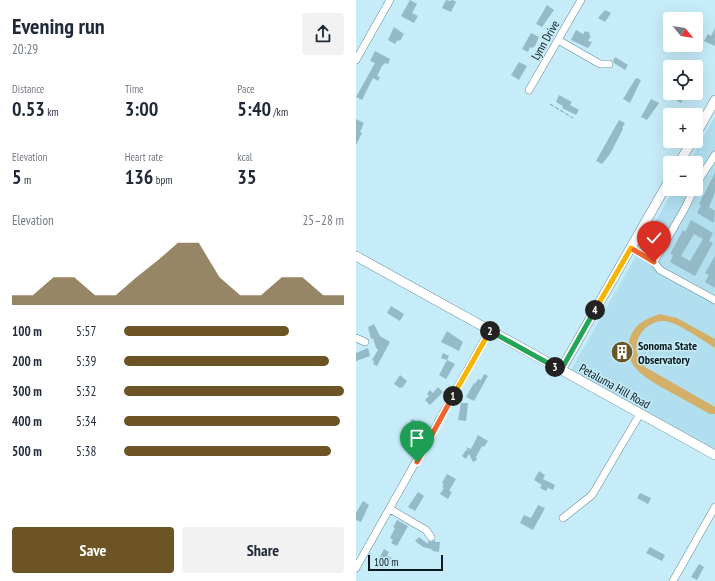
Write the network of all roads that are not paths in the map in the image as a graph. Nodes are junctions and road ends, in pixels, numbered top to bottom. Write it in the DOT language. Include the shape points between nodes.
graph roads {
  1 [pos="390,0"];
  2 [pos="581,0"];
  3 [pos="558,40"];
  4 [pos="356,60"];
  5 [pos="610,64"];
  6 [pos="529,90"];
  7 [pos="715,100"];
  8 [pos="703,121"];
  9 [pos="715,155"];
  10 [pos="703,173"];
  11 [pos="663,191"];
  12 [pos="691,196"];
  13 [pos="631,248"];
  14 [pos="357,258"];
  15 [pos="654,262"];
  16 [pos="715,300"];
  17 [pos="490,330"];
  18 [pos="356,338"];
  19 [pos="364,342"];
  20 [pos="561,370"];
  21 [pos="640,414"];
  22 [pos="715,455"];
  23 [pos="715,507"];
  24 [pos="390,509"];
  25 [pos="563,518"];
  26 [pos="431,537"];
  27 [pos="356,568"];
  28 [pos="673,580"];
  1 -- 4 [label="street"];
  2 -- 3 [label="street, Lynn Drive"];
  3 -- 5 [label="street" via="600,64"];
  3 -- 6 [label="street, Lynn Drive"];
  7 -- 8 [label="main road"];
  9 -- 10 [label="street"];
  11 -- 13 [label="main road"];
  12 -- 15 [label="street"];
  13 -- 15 [label="street"];
  13 -- 20 [label="main road"];
  14 -- 17 [label="main road, Petaluma Hill Road"];
  15 -- 16 [label="street" via="660,270"];
  17 -- 20 [label="main road, Petaluma Hill Road"];
  17 -- 24 [label="street"];
  18 -- 19 [label="street"];
  20 -- 21 [label="main road, Petaluma Hill Road"];
  21 -- 22 [label="main road, Petaluma Hill Road"];
  21 -- 25 [label="street" via="592,495"];
  23 -- 28 [label="street"];
  24 -- 26 [label="street" via="426,530"];
  24 -- 27 [label="street"];
}
